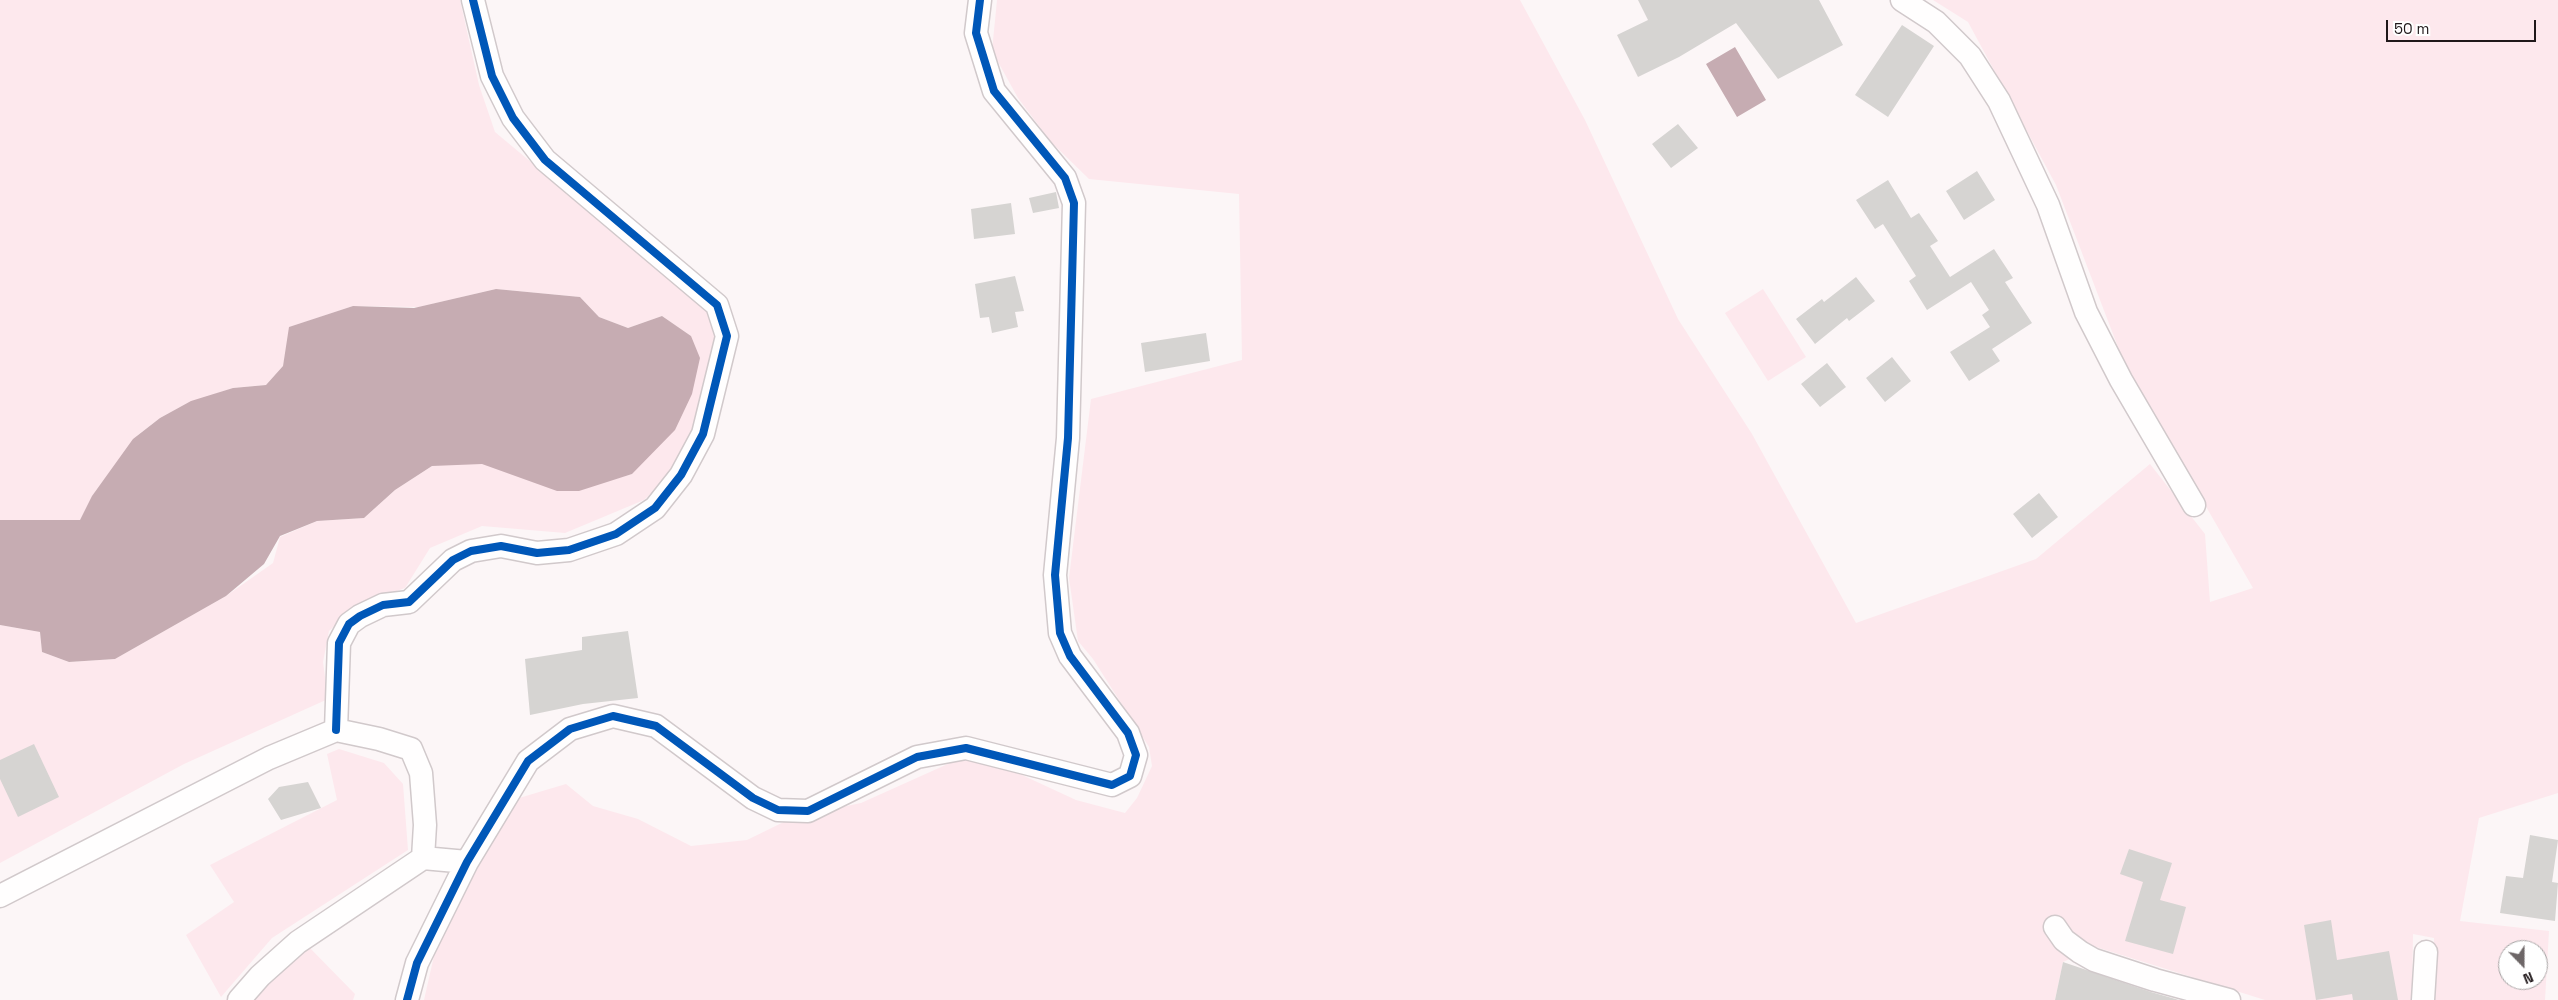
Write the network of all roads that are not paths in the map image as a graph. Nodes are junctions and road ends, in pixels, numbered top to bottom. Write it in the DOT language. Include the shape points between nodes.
graph roads {
  1 [pos="473,0"];
  2 [pos="980,0"];
  3 [pos="1902,0"];
  4 [pos="2194,505"];
  5 [pos="336,730"];
  6 [pos="423,858"];
  7 [pos="467,862"];
  8 [pos="0,896"];
  9 [pos="2055,927"];
  10 [pos="2426,952"];
  11 [pos="239,1000"];
  12 [pos="407,1000"];
  13 [pos="2229,1000"];
  14 [pos="2423,1000"];
  1 -- 5 [label="street" via="492,76 513,118 545,160 717,305 727,336 703,434 681,475 655,508 616,534 569,550 537,553 501,546 471,551 453,560 409,602 383,605 360,616 349,624 339,643"];
  2 -- 7 [label="street" via="976,34 994,91 1065,178 1074,202 1068,438 1055,576 1060,633 1070,656 1128,733 1136,755 1130,776 1112,785 966,748 917,757 808,811 778,810 753,798 656,726 614,716 570,729 528,761"];
  3 -- 4 [label="street" via="1936,22 1970,56 1999,101 2048,205 2086,312 2121,380"];
  5 -- 6 [label="street" via="410,749 421,774 425,825"];
  5 -- 8 [label="street" via="269,758"];
  6 -- 7 [label="street"];
  6 -- 11 [label="street" via="298,942"];
  7 -- 12 [label="street" via="417,963"];
  9 -- 13 [label="street" via="2064,940 2094,960"];
  10 -- 14 [label="street"];
}
